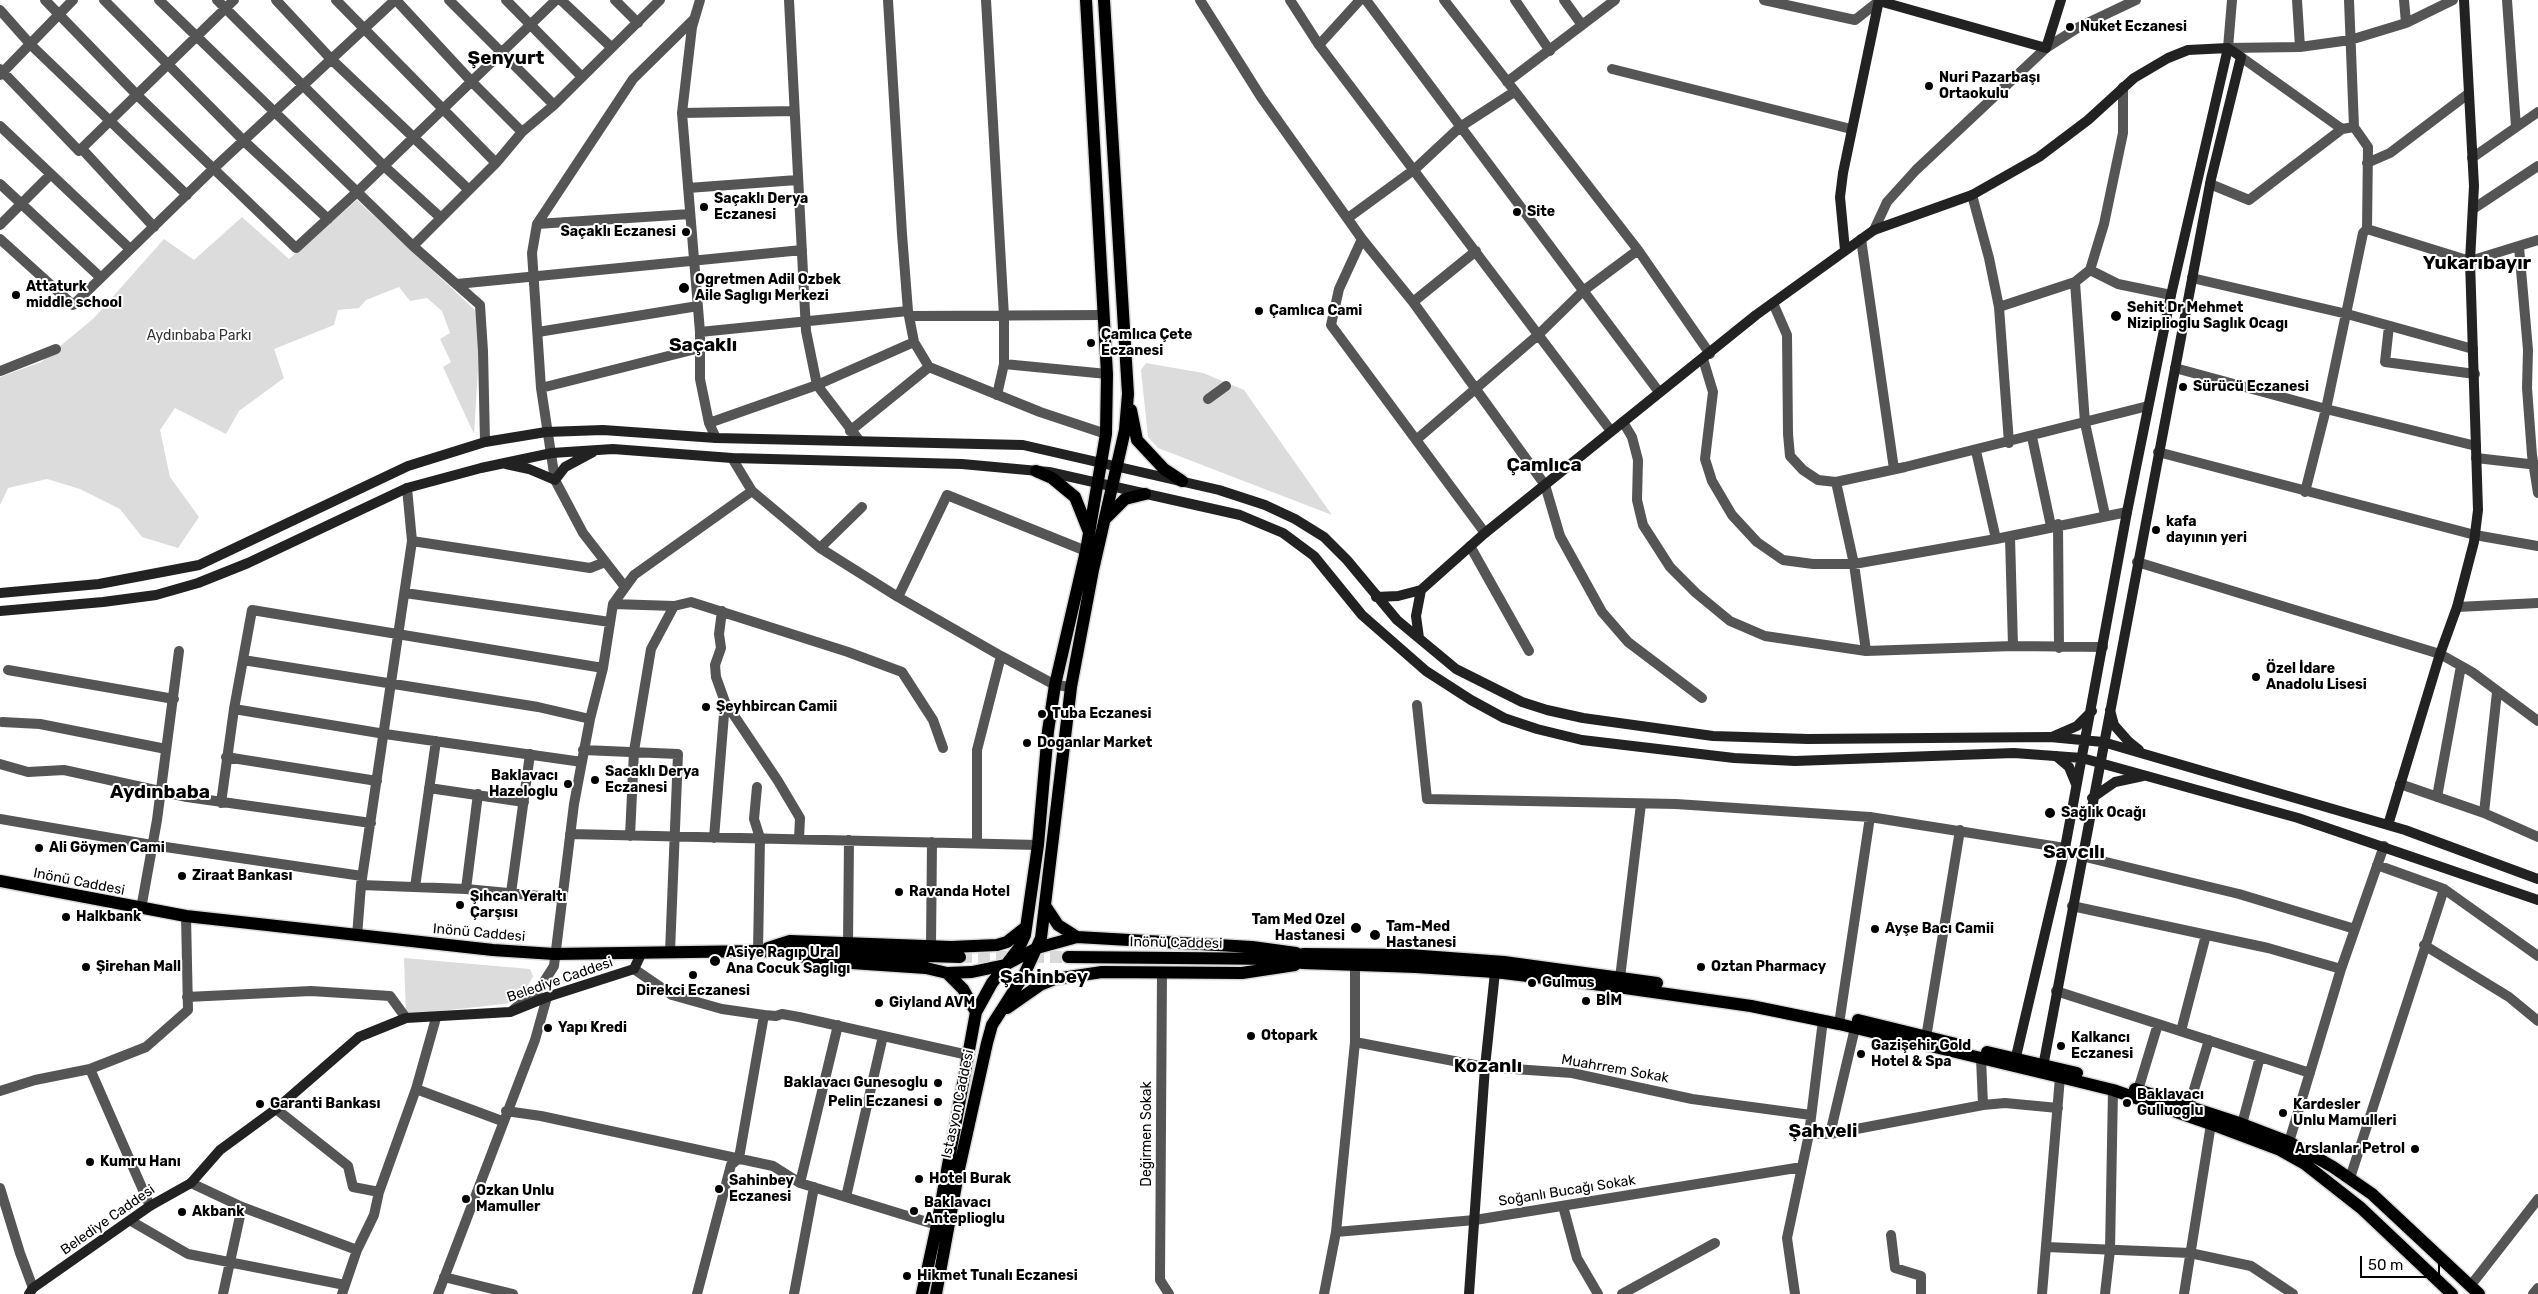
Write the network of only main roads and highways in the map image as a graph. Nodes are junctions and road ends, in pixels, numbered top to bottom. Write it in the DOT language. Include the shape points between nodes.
graph roads {
  1 [pos="1086,0"];
  2 [pos="1104,0"];
  3 [pos="1879,0"];
  4 [pos="2061,0"];
  5 [pos="2464,0"];
  6 [pos="2228,48"];
  7 [pos="1845,250"];
  8 [pos="1128,394"];
  9 [pos="600,450"];
  10 [pos="502,463"];
  11 [pos="1101,465"];
  12 [pos="1116,467"];
  13 [pos="1036,471"];
  14 [pos="1182,481"];
  15 [pos="1098,485"];
  16 [pos="1112,487"];
  17 [pos="1145,494"];
  18 [pos="1106,518"];
  19 [pos="1089,533"];
  20 [pos="1421,590"];
  21 [pos="0,593"];
  22 [pos="1376,597"];
  23 [pos="0,611"];
  24 [pos="1419,638"];
  25 [pos="2109,708"];
  26 [pos="2092,711"];
  27 [pos="2050,737"];
  28 [pos="2086,741"];
  29 [pos="2103,742"];
  30 [pos="2056,755"];
  31 [pos="2146,755"];
  32 [pos="2082,758"];
  33 [pos="2099,761"];
  34 [pos="2151,776"];
  35 [pos="2077,785"];
  36 [pos="2092,798"];
  37 [pos="2388,824"];
  38 [pos="2538,879"];
  39 [pos="0,881"];
  40 [pos="2538,900"];
  41 [pos="1046,907"];
  42 [pos="1026,927"];
  43 [pos="1077,937"];
  44 [pos="1037,948"];
  45 [pos="758,951"];
  46 [pos="642,952"];
  47 [pos="960,957"];
  48 [pos="1068,957"];
  49 [pos="1303,959"];
  50 [pos="1005,965"];
  51 [pos="1495,972"];
  52 [pos="947,973"];
  53 [pos="976,1012"];
  54 [pos="1002,1012"];
  55 [pos="1840,1020"];
  56 [pos="1925,1042"];
  57 [pos="2015,1063"];
  58 [pos="2043,1068"];
  59 [pos="2475,1290"];
  60 [pos="31,1291"];
  61 [pos="922,1294"];
  62 [pos="936,1294"];
  63 [pos="1470,1294"];
  64 [pos="2452,1294"];
  1 -- 11 [label="main road" via="1107,374 1106,434"];
  2 -- 8 [label="main road"];
  3 -- 4 [label="main road" via="2046,48"];
  3 -- 7 [label="main road" via="1840,197"];
  5 -- 37 [label="main road" via="2472,158 2470,261 2478,510 2457,608"];
  6 -- 7 [label="main road" via="2188,50 2168,58 2124,87 2039,158 1972,195 1874,230"];
  6 -- 25 [label="main road" via="2241,58 2210,184"];
  6 -- 26 [label="main road" via="2148,406"];
  7 -- 20 [label="main road" via="1611,431 1485,533"];
  8 -- 12 [label="main road, Istasyon Caddesi" via="1125,430"];
  8 -- 14 [label="main road" via="1137,440 1164,469"];
  9 -- 10 [label="main road" via="552,453"];
  9 -- 10 [label="main road" via="565,466 555,480"];
  9 -- 13 [label="main road" via="613,448 732,458 898,460"];
  10 -- 23 [label="main road" via="407,488 198,583 156,595"];
  11 -- 12 [label="main road"];
  11 -- 15 [label="main road"];
  11 -- 21 [label="main road" via="1023,445 716,438 603,430 546,432 485,442 408,466 199,565 99,584"];
  12 -- 14 [label="main road"];
  12 -- 16 [label="main road, Istasyon Caddesi"];
  13 -- 15 [label="main road"];
  13 -- 19 [label="main road" via="1052,478 1075,497"];
  14 -- 22 [label="main road" via="1265,505 1295,519 1324,537"];
  15 -- 16 [label="main road"];
  15 -- 19 [label="main road"];
  16 -- 17 [label="main road"];
  16 -- 18 [label="main road, Istasyon Caddesi"];
  17 -- 18 [label="main road" via="1125,499"];
  17 -- 30 [label="main road" via="1240,515 1283,533 1314,556 1362,615 1426,671 1504,718 1537,729 1582,740 1752,759 1795,761 2014,753"];
  18 -- 41 [label="main road, Istasyon Caddesi" via="1072,687"];
  19 -- 42 [label="main road" via="1055,685"];
  20 -- 22 [label="main road"];
  20 -- 24 [label="main road" via="1416,616"];
  22 -- 24 [label="main road"];
  24 -- 27 [label="main road" via="1456,669 1492,688 1522,702 1583,718 1723,737"];
  25 -- 29 [label="main road"];
  25 -- 31 [label="main road" via="2114,725 2128,742"];
  26 -- 27 [label="main road" via="2077,726"];
  26 -- 28 [label="main road"];
  27 -- 28 [label="main road"];
  28 -- 29 [label="main road"];
  28 -- 32 [label="main road"];
  29 -- 31 [label="main road"];
  29 -- 33 [label="main road"];
  30 -- 32 [label="main road"];
  30 -- 35 [label="main road" via="2069,766"];
  31 -- 37 [label="main road"];
  32 -- 33 [label="main road"];
  32 -- 35 [label="main road"];
  33 -- 34 [label="main road"];
  33 -- 36 [label="main road"];
  34 -- 36 [label="main road" via="2135,776 2115,782"];
  34 -- 40 [label="main road" via="2298,818"];
  35 -- 57 [label="main road"];
  36 -- 58 [label="main road"];
  37 -- 38 [label="main road"];
  39 -- 46 [label="main road, Inönü Caddesi" via="186,916 358,936 554,954"];
  41 -- 43 [label="main road" via="1058,925"];
  41 -- 44 [label="main road, Istasyon Caddesi"];
  42 -- 45 [label="main road" via="1007,942 997,945 790,941"];
  42 -- 50 [label="main road" via="1019,948"];
  43 -- 44 [label="main road"];
  43 -- 49 [label="main road" via="1252,947"];
  44 -- 50 [label="main road"];
  44 -- 54 [label="main road, Istasyon Caddesi"];
  45 -- 46 [label="main road, Inönü Caddesi"];
  45 -- 47 [label="main road, Inönü Caddesi"];
  45 -- 52 [label="main road" via="784,958 918,967"];
  46 -- 60 [label="main road, Belediye Caddesi" via="634,969 510,1012 406,1018 359,1037 276,1109 220,1150 191,1183 150,1206"];
  48 -- 49 [label="main road, Inönü Caddesi"];
  49 -- 51 [label="main road" via="1354,965"];
  49 -- 54 [label="main road" via="1242,973 1102,972 1055,979"];
  49 -- 55 [label="main road" via="1409,955 1504,962 1620,978"];
  50 -- 52 [label="main road"];
  50 -- 53 [label="main road"];
  51 -- 55 [label="main road" via="1704,998 1822,1020"];
  51 -- 63 [label="main road" via="1485,1067"];
  52 -- 53 [label="main road" via="963,989"];
  53 -- 61 [label="main road"];
  54 -- 62 [label="main road, Istasyon Caddesi" via="992,1025 974,1096"];
  55 -- 56 [label="main road"];
  55 -- 56 [label="main road" via="1855,1028"];
  56 -- 57 [label="main road"];
  56 -- 57 [label="main road" via="1981,1058"];
  57 -- 58 [label="main road"];
  58 -- 59 [label="main road" via="2138,1090 2288,1142 2372,1194"];
  58 -- 64 [label="main road" via="2060,1077 2113,1090 2280,1150 2324,1176"];
}
